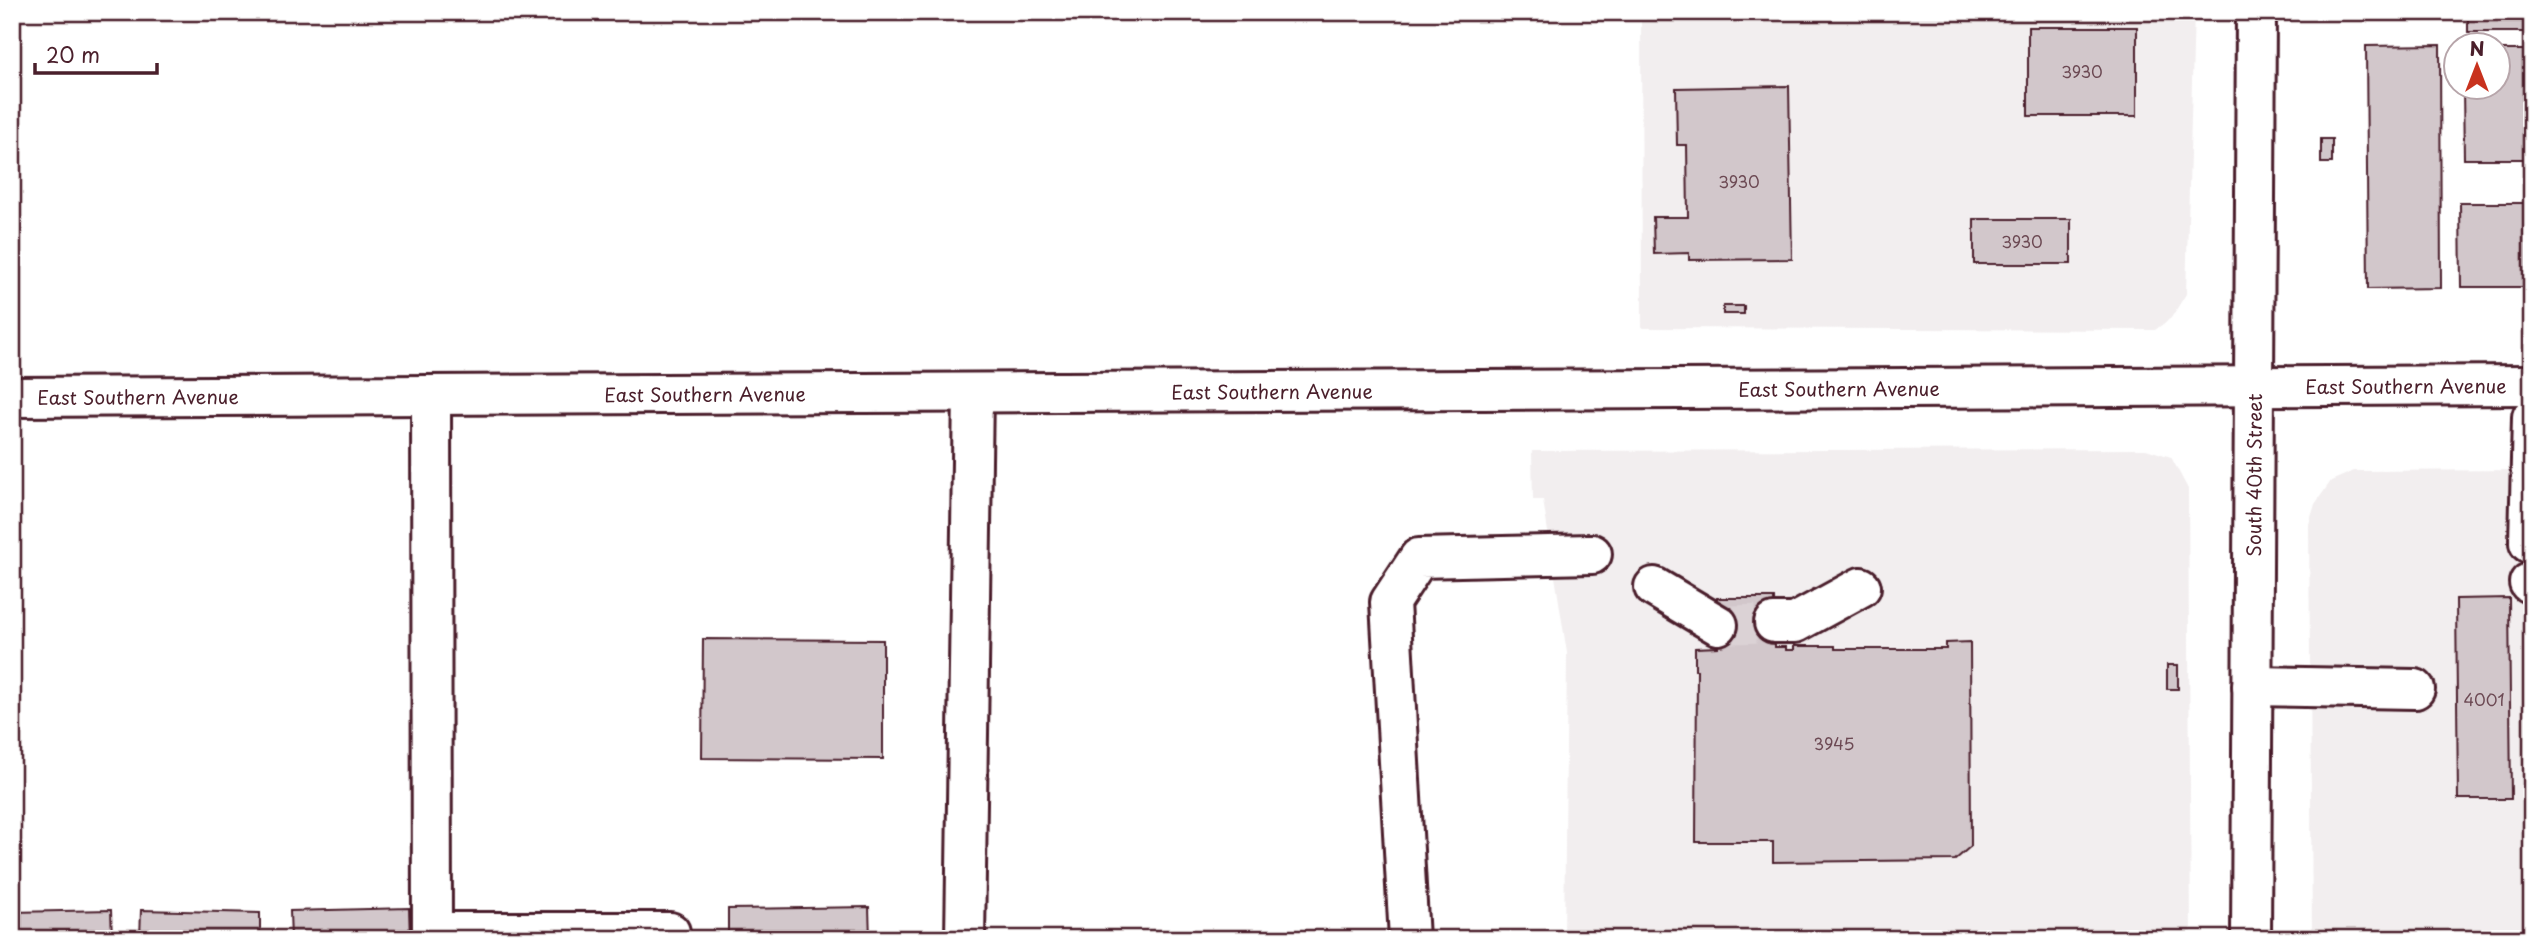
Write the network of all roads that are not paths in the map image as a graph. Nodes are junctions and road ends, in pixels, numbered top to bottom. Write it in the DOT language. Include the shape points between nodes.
graph roads {
  1 [pos="2256,12"];
  2 [pos="2532,385"];
  3 [pos="2252,386"];
  4 [pos="973,393"];
  5 [pos="430,395"];
  6 [pos="12,397"];
  7 [pos="2532,417"];
  8 [pos="2529,543"];
  9 [pos="1592,554"];
  10 [pos="1654,587"];
  11 [pos="1861,587"];
  12 [pos="1774,623"];
  13 [pos="1718,625"];
  14 [pos="2252,686"];
  15 [pos="2415,689"];
  16 [pos="432,935"];
  17 [pos="670,939"];
  18 [pos="965,939"];
  19 [pos="1409,939"];
  20 [pos="2251,939"];
  1 -- 3 [label="main road, South 40th Street"];
  2 -- 3 [label="main road, East Southern Avenue"];
  3 -- 4 [label="main road, East Southern Avenue"];
  3 -- 14 [label="main road, South 40th Street"];
  4 -- 5 [label="main road, East Southern Avenue"];
  4 -- 18 [label="main road"];
  5 -- 6 [label="main road, East Southern Avenue"];
  5 -- 16 [label="main road"];
  7 -- 8 [label="main road"];
  9 -- 19 [label="main road" via="1419,558 1390,602"];
  10 -- 13 [label="main road"];
  11 -- 12 [label="main road" via="1795,623"];
  14 -- 15 [label="main road"];
  14 -- 20 [label="main road, South 40th Street"];
  16 -- 17 [label="main road" via="670,932"];
}
